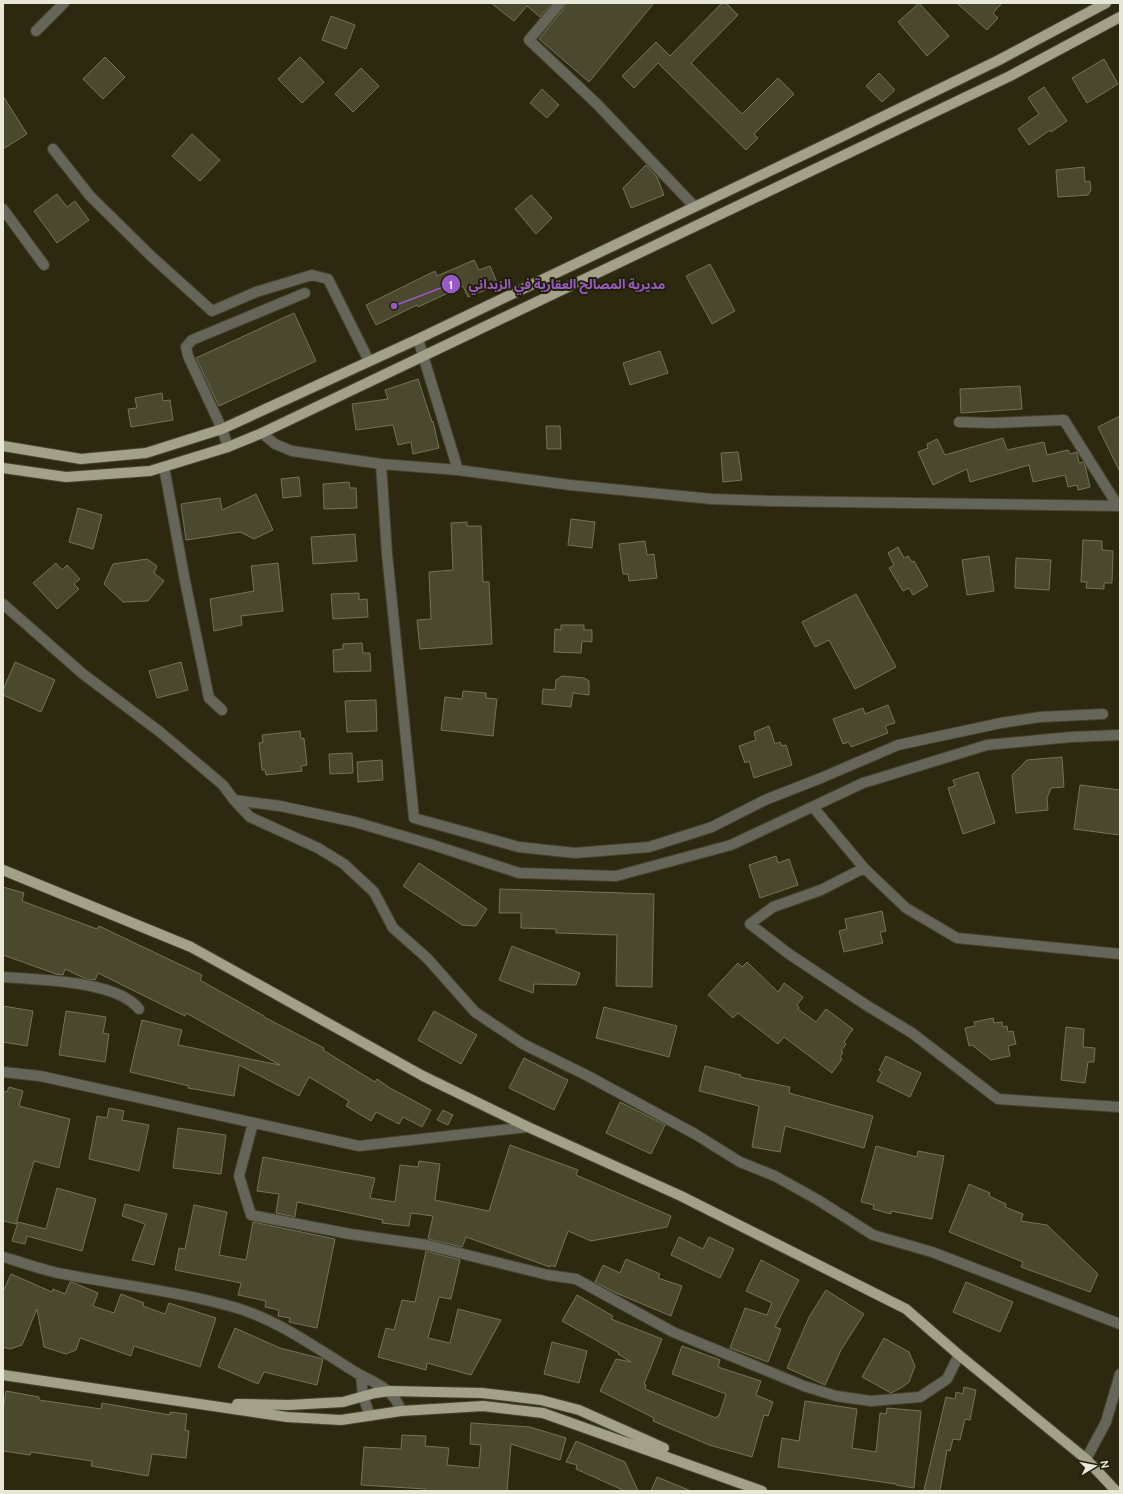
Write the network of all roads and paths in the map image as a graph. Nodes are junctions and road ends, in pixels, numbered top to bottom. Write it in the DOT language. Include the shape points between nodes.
graph roads {
  1 [pos="64,3"];
  2 [pos="560,3"];
  3 [pos="1106,3"];
  4 [pos="1120,16"];
  5 [pos="36,32"];
  6 [pos="53,149"];
  7 [pos="694,206"];
  8 [pos="3,209"];
  9 [pos="44,265"];
  10 [pos="305,293"];
  11 [pos="418,339"];
  12 [pos="424,355"];
  13 [pos="369,361"];
  14 [pos="959,422"];
  15 [pos="222,429"];
  16 [pos="262,433"];
  17 [pos="3,446"];
  18 [pos="228,447"];
  19 [pos="380,464"];
  20 [pos="164,467"];
  21 [pos="3,468"];
  22 [pos="458,470"];
  23 [pos="1119,506"];
  24 [pos="3,604"];
  25 [pos="222,710"];
  26 [pos="1103,714"];
  27 [pos="1120,735"];
  28 [pos="234,800"];
  29 [pos="813,807"];
  30 [pos="864,868"];
  31 [pos="3,870"];
  32 [pos="1120,954"];
  33 [pos="3,977"];
  34 [pos="139,1009"];
  35 [pos="3,1072"];
  36 [pos="1120,1107"];
  37 [pos="253,1122"];
  38 [pos="528,1127"];
  39 [pos="3,1257"];
  40 [pos="1120,1324"];
  41 [pos="959,1356"];
  42 [pos="1120,1374"];
  43 [pos="3,1375"];
  44 [pos="361,1376"];
  45 [pos="390,1391"];
  46 [pos="363,1396"];
  47 [pos="198,1404"];
  48 [pos="401,1411"];
  49 [pos="370,1416"];
  50 [pos="1086,1459"];
  51 [pos="691,1465"];
  52 [pos="762,1491"];
  53 [pos="1116,1491"];
  1 -- 5 [label="street"];
  2 -- 7 [label="street" via="529,40 596,103"];
  3 -- 7 [label="main road" via="999,60"];
  4 -- 12 [label="main road" via="1010,76"];
  6 -- 13 [label="street" via="90,196 212,311 256,292 312,275 328,279"];
  7 -- 11 [label="main road"];
  8 -- 9 [label="street"];
  10 -- 15 [label="street" via="192,340 186,347"];
  11 -- 12 [label="street"];
  11 -- 13 [label="main road"];
  12 -- 16 [label="main road"];
  12 -- 22 [label="street"];
  13 -- 15 [label="main road"];
  14 -- 23 [label="street" via="1064,420"];
  15 -- 17 [label="main road" via="146,453 81,459"];
  15 -- 18 [label="street"];
  16 -- 18 [label="main road"];
  16 -- 19 [label="street" via="275,444 292,451"];
  18 -- 20 [label="main road"];
  19 -- 22 [label="street"];
  19 -- 26 [label="street" via="414,818 519,848 575,853 649,847 712,827 765,800 898,745 1040,717"];
  20 -- 21 [label="main road" via="150,471 66,477"];
  20 -- 25 [label="street" via="209,698"];
  22 -- 23 [label="street" via="570,485 712,499"];
  24 -- 28 [label="street" via="83,674 160,732 223,785"];
  27 -- 29 [label="street" via="987,745 864,783"];
  28 -- 29 [label="street" via="280,806 355,822 519,874 616,876 731,845"];
  28 -- 40 [label="street" via="250,817 318,848 344,864 374,892 393,928 427,958 475,1012 523,1044 695,1134 740,1162 775,1176 873,1235 932,1252"];
  29 -- 30 [label="street"];
  30 -- 32 [label="street" via="906,908 957,938"];
  30 -- 36 [label="street" via="821,890 773,907 750,924 789,954 912,1032 998,1099"];
  31 -- 38 [label="main road" via="191,947 423,1076"];
  33 -- 34 [label="street" via="66,982 110,990 136,1004"];
  35 -- 37 [label="street" via="40,1076"];
  37 -- 38 [label="street" via="359,1146"];
  37 -- 41 [label="street" via="240,1176 250,1215 350,1234 427,1245 548,1275 576,1279 674,1332 804,1386 836,1396 871,1401 920,1398 947,1379"];
  38 -- 41 [label="main road" via="681,1196 906,1309"];
  39 -- 44 [label="street" via="57,1272 171,1292 238,1309 298,1335"];
  41 -- 50 [label="main road"];
  42 -- 50 [label="street" via="1106,1422"];
  43 -- 47 [label="main road"];
  44 -- 45 [label="street"];
  44 -- 46 [label="street"];
  45 -- 46 [label="main road"];
  45 -- 48 [label="street" via="398,1400"];
  45 -- 51 [label="main road" via="482,1392 542,1400 579,1410 664,1448"];
  46 -- 47 [label="main road" via="343,1402 289,1405"];
  46 -- 49 [label="street"];
  47 -- 49 [label="main road" via="287,1417 341,1420"];
  48 -- 49 [label="main road"];
  48 -- 51 [label="main road" via="483,1406 543,1413"];
  50 -- 53 [label="main road"];
  51 -- 52 [label="main road"];
}
